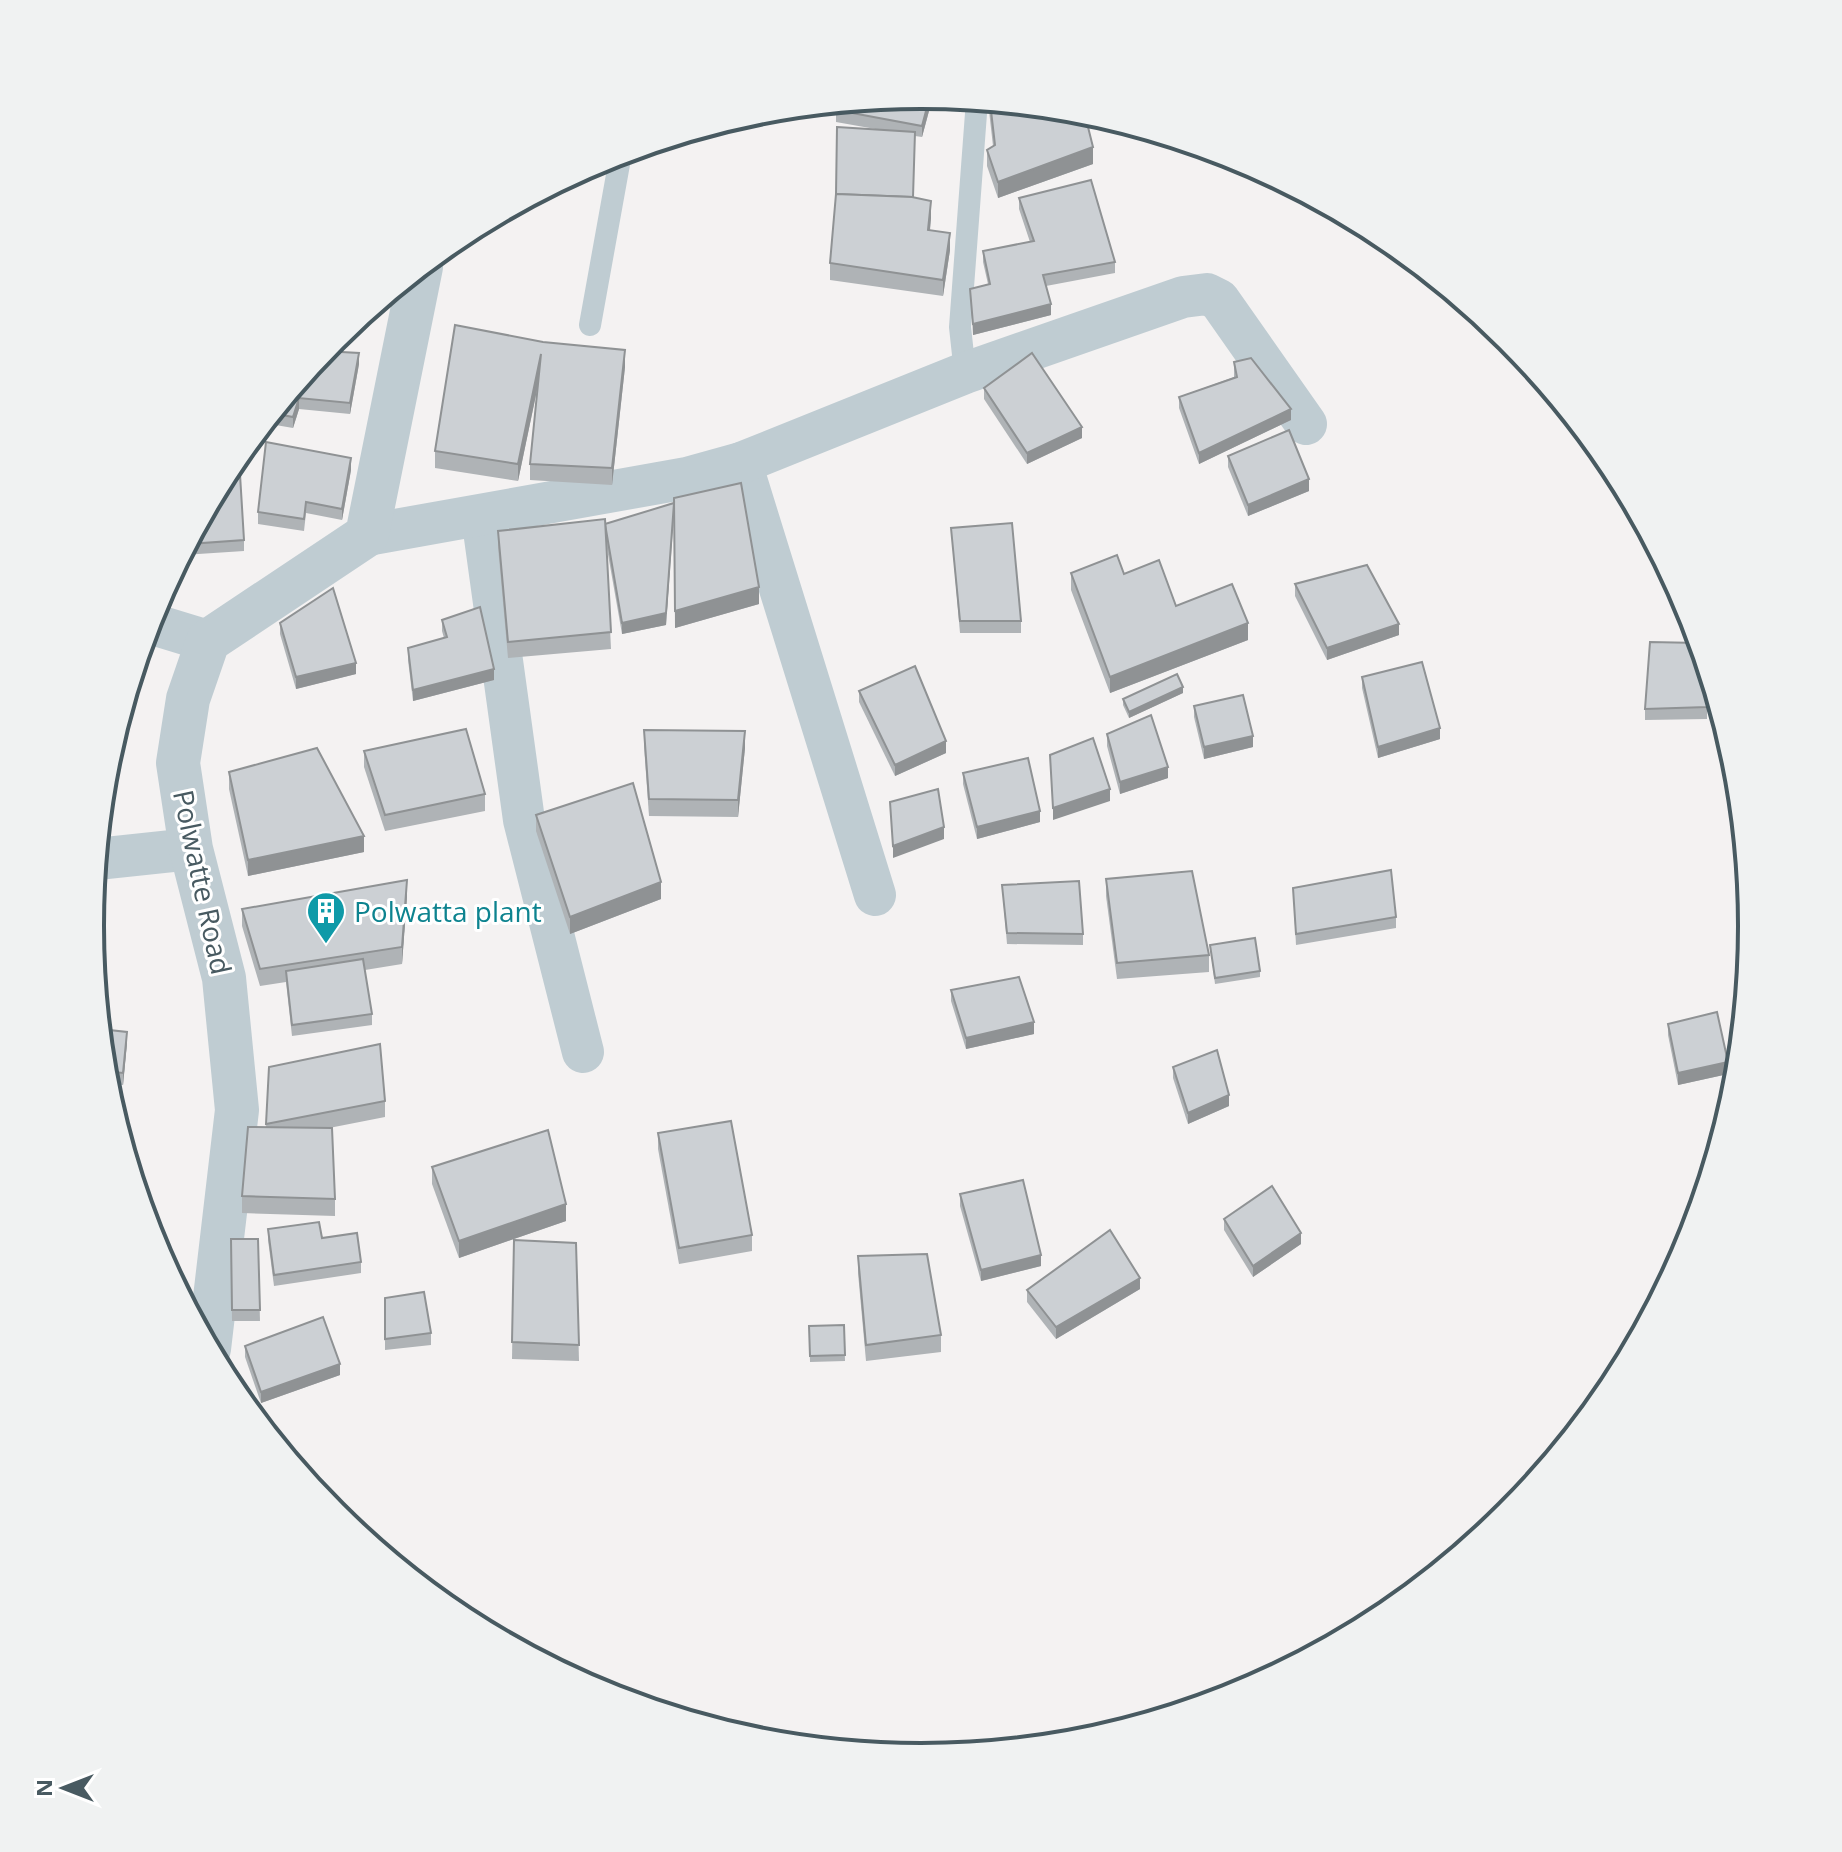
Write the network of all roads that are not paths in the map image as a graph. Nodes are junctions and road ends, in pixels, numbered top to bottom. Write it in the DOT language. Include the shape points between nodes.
graph roads {
  1 [pos="976,111"];
  2 [pos="618,167"];
  3 [pos="418,283"];
  4 [pos="590,325"];
  5 [pos="965,373"];
  6 [pos="1306,424"];
  7 [pos="741,463"];
  8 [pos="482,516"];
  9 [pos="367,535"];
  10 [pos="161,627"];
  11 [pos="208,641"];
  12 [pos="191,849"];
  13 [pos="107,858"];
  14 [pos="875,895"];
  15 [pos="583,1052"];
  16 [pos="211,1331"];
  1 -- 5 [label="lane" via="960,327"];
  2 -- 4 [label="lane"];
  3 -- 9 [label="street"];
  5 -- 6 [label="street" via="1183,297 1207,294 1219,300"];
  5 -- 7 [label="street"];
  7 -- 8 [label="street"];
  7 -- 14 [label="street"];
  8 -- 9 [label="street"];
  8 -- 15 [label="street" via="524,820"];
  9 -- 11 [label="street"];
  10 -- 11 [label="street"];
  11 -- 12 [label="street, Polwatte Road" via="188,699 178,763"];
  12 -- 13 [label="street"];
  12 -- 16 [label="street, Polwatte Road" via="224,978 237,1110"];
}
